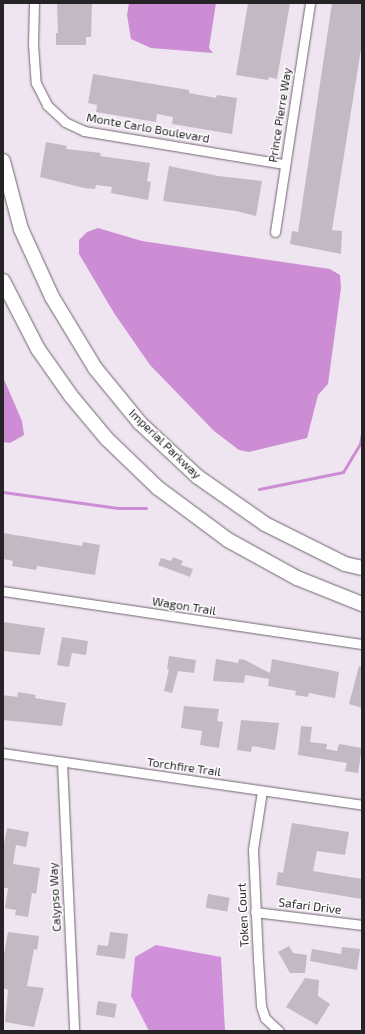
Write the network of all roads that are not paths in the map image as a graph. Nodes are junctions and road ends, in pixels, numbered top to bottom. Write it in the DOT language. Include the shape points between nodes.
graph roads {
  1 [pos="34,3"];
  2 [pos="310,3"];
  3 [pos="3,161"];
  4 [pos="284,164"];
  5 [pos="274,232"];
  6 [pos="3,281"];
  7 [pos="362,568"];
  8 [pos="3,591"];
  9 [pos="362,604"];
  10 [pos="362,644"];
  11 [pos="3,752"];
  12 [pos="62,762"];
  13 [pos="262,791"];
  14 [pos="362,805"];
  15 [pos="256,912"];
  16 [pos="362,925"];
  17 [pos="74,1031"];
  18 [pos="279,1031"];
  1 -- 4 [label="street, Monte Carlo Boulevard" via="33,44 36,83 47,105 65,122 84,131"];
  2 -- 4 [label="street, Prince Pierre Way"];
  3 -- 7 [label="main road, Imperial Parkway" via="21,229 52,297 95,368 140,423 198,477 265,524 345,564"];
  4 -- 5 [label="street, Prince Pierre Way"];
  6 -- 9 [label="main road" via="38,349 71,396 107,439 158,488 228,540 297,578"];
  8 -- 10 [label="street, Wagon Trail"];
  11 -- 12 [label="street, Torchfire Trail"];
  12 -- 13 [label="street, Torchfire Trail"];
  12 -- 17 [label="street, Calypso Way"];
  13 -- 14 [label="street, Torchfire Trail"];
  13 -- 15 [label="street, Token Court" via="253,849"];
  15 -- 16 [label="street, Safari Drive"];
  15 -- 18 [label="street, Token Court" via="261,1006 266,1018"];
}
